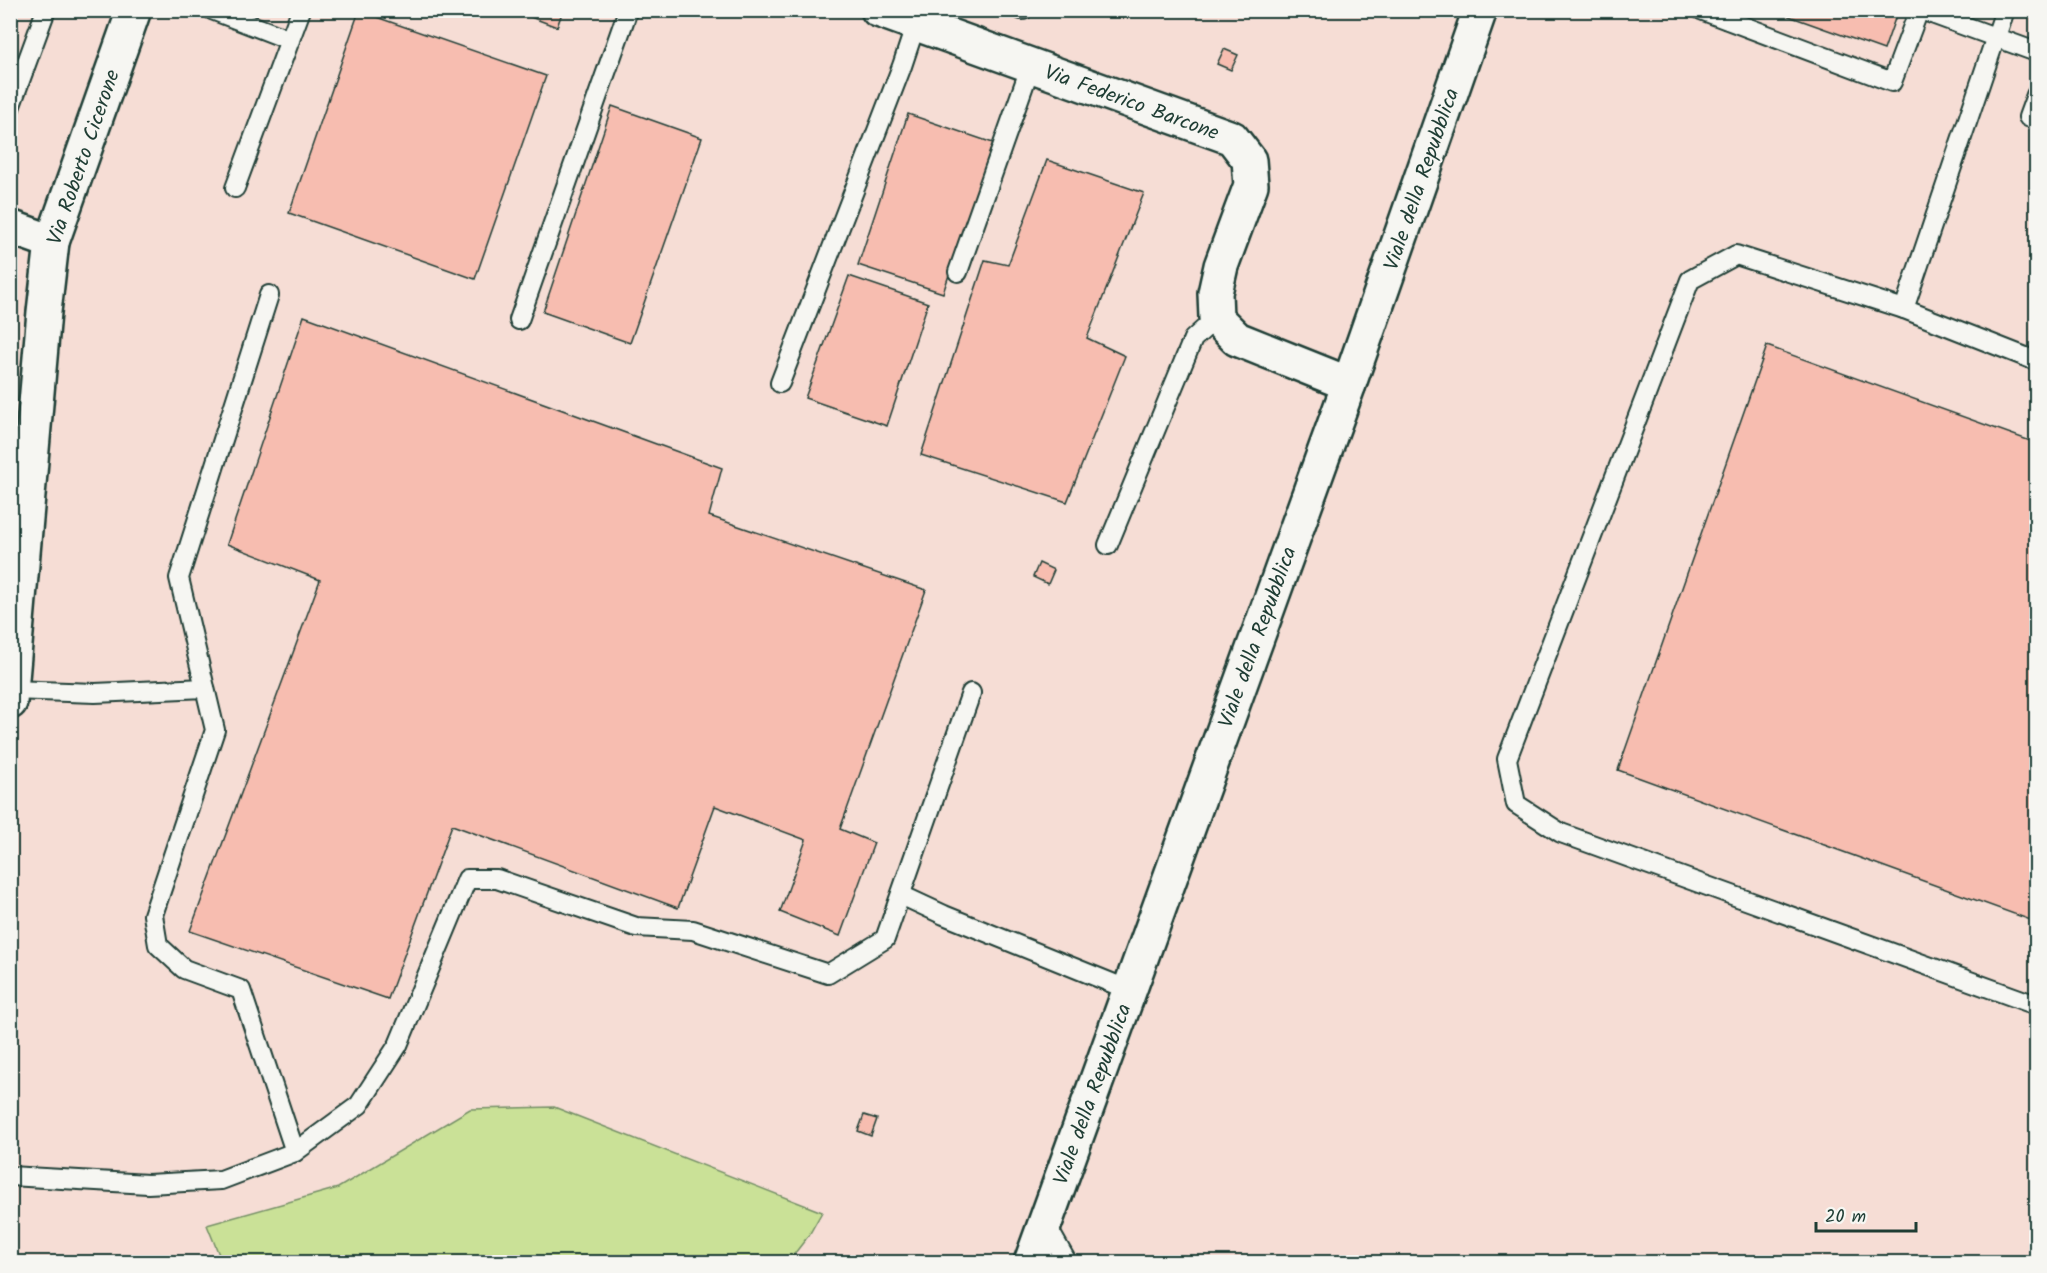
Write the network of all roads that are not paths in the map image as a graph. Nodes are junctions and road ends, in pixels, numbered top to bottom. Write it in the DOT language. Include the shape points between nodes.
graph roads {
  1 [pos="46,10"];
  2 [pos="134,10"];
  3 [pos="212,10"];
  4 [pos="301,10"];
  5 [pos="628,10"];
  6 [pos="878,10"];
  7 [pos="1480,10"];
  8 [pos="1701,10"];
  9 [pos="1920,10"];
  10 [pos="2005,10"];
  11 [pos="916,24"];
  12 [pos="1996,37"];
  13 [pos="290,40"];
  14 [pos="2037,52"];
  15 [pos="1030,65"];
  16 [pos="2037,95"];
  17 [pos="10,108"];
  18 [pos="2037,120"];
  19 [pos="235,188"];
  20 [pos="10,227"];
  21 [pos="52,242"];
  22 [pos="958,272"];
  23 [pos="269,296"];
  24 [pos="1904,309"];
  25 [pos="1216,318"];
  26 [pos="519,320"];
  27 [pos="2037,361"];
  28 [pos="780,383"];
  29 [pos="1349,384"];
  30 [pos="1108,545"];
  31 [pos="12,657"];
  32 [pos="205,688"];
  33 [pos="971,693"];
  34 [pos="11,696"];
  35 [pos="901,895"];
  36 [pos="1129,990"];
  37 [pos="2037,1005"];
  38 [pos="295,1152"];
  39 [pos="10,1176"];
  40 [pos="1045,1223"];
  41 [pos="1031,1263"];
  42 [pos="1067,1263"];
  1 -- 17 [label="lane"];
  2 -- 21 [label="street, Via Roberto Cicerone"];
  3 -- 13 [label="lane"];
  4 -- 13 [label="lane"];
  5 -- 26 [label="lane"];
  6 -- 11 [label="street, Via Federico Barcone"];
  7 -- 29 [label="street, Viale della Repubblica"];
  8 -- 9 [label="lane" via="1892,82"];
  9 -- 12 [label="lane"];
  10 -- 12 [label="lane"];
  11 -- 15 [label="street, Via Federico Barcone"];
  11 -- 28 [label="lane"];
  12 -- 14 [label="lane"];
  12 -- 24 [label="lane"];
  13 -- 19 [label="lane"];
  15 -- 22 [label="lane"];
  15 -- 25 [label="street, Via Federico Barcone" via="1232,138 1249,160 1251,185 1221,266 1215,293"];
  16 -- 18 [label="lane" via="2028,117"];
  20 -- 21 [label="street"];
  21 -- 31 [label="street, Via Roberto Cicerone"];
  23 -- 32 [label="lane" via="179,578"];
  24 -- 27 [label="lane"];
  24 -- 37 [label="lane" via="1736,255 1690,280 1507,759 1516,804 1561,833"];
  25 -- 29 [label="street" via="1237,339"];
  25 -- 30 [label="lane" via="1193,339"];
  29 -- 36 [label="street, Viale della Repubblica"];
  31 -- 34 [label="street, Via Roberto Cicerone"];
  32 -- 34 [label="lane"];
  32 -- 38 [label="lane" via="215,730 153,915 158,945 184,969 242,990"];
  33 -- 35 [label="lane"];
  35 -- 36 [label="lane"];
  35 -- 38 [label="lane" via="885,939 828,974 693,930 636,927 497,879 467,879 398,1045 358,1105"];
  36 -- 40 [label="street, Viale della Repubblica"];
  38 -- 39 [label="lane" via="221,1180 148,1184"];
  40 -- 41 [label="street, Viale della Repubblica"];
  40 -- 42 [label="lane"];
}
